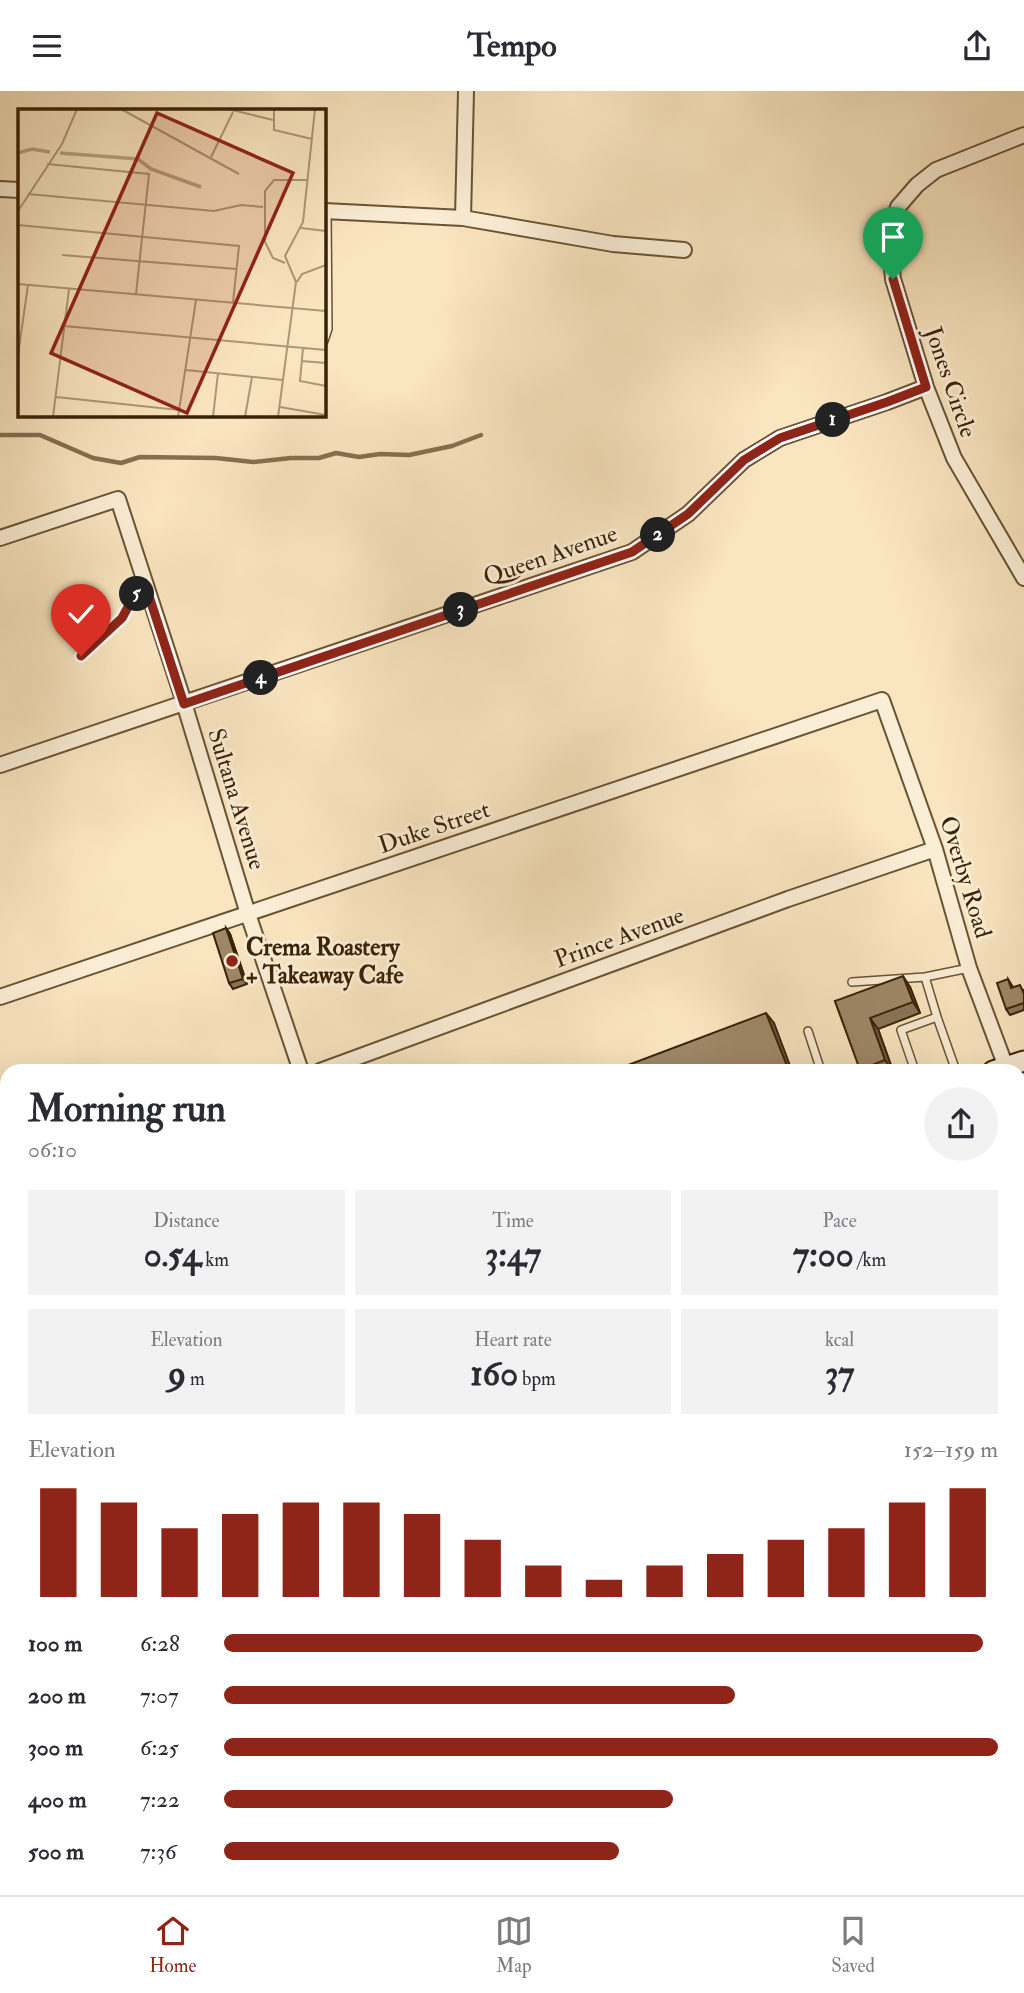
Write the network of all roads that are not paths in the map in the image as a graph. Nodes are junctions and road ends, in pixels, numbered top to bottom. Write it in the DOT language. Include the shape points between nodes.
graph roads {
  1 [pos="466,91"];
  2 [pos="1024,135"];
  3 [pos="0,188"];
  4 [pos="18,190"];
  5 [pos="326,212"];
  6 [pos="463,218"];
  7 [pos="684,250"];
  8 [pos="326,251"];
  9 [pos="326,335"];
  10 [pos="926,387"];
  11 [pos="0,538"];
  12 [pos="1024,578"];
  13 [pos="147,590"];
  14 [pos="81,656"];
  15 [pos="882,700"];
  16 [pos="184,704"];
  17 [pos="0,765"];
  18 [pos="935,849"];
  19 [pos="248,914"];
  20 [pos="969,968"];
  21 [pos="925,977"];
  22 [pos="852,982"];
  23 [pos="0,997"];
  24 [pos="937,1017"];
  25 [pos="808,1031"];
  26 [pos="299,1064"];
  27 [pos="339,1064"];
  28 [pos="819,1064"];
  29 [pos="913,1064"];
  30 [pos="954,1064"];
  31 [pos="1007,1064"];
  1 -- 6 [label="street"];
  2 -- 10 [label="street, Jones Circle" via="936,170 898,207 889,239 893,279"];
  3 -- 4 [label="street"];
  5 -- 6 [label="street"];
  6 -- 7 [label="street" via="613,244"];
  8 -- 9 [label="lane"];
  10 -- 12 [label="street, Jones Circle" via="954,458"];
  10 -- 16 [label="street, Queen Avenue" via="780,438 744,460 688,514 632,552"];
  11 -- 13 [label="street, Sultana Avenue" via="118,499"];
  13 -- 14 [label="lane" via="134,596 122,618"];
  13 -- 16 [label="street, Sultana Avenue"];
  15 -- 18 [label="street, Overby Road"];
  15 -- 19 [label="street, Duke Street"];
  16 -- 17 [label="street, Queen Avenue"];
  16 -- 19 [label="street, Sultana Avenue"];
  18 -- 20 [label="street, Overby Road"];
  18 -- 27 [label="street, Prince Avenue"];
  19 -- 23 [label="street, Duke Street"];
  19 -- 26 [label="street, Sultana Avenue"];
  20 -- 21 [label="lane"];
  20 -- 31 [label="street, Overby Road"];
  21 -- 22 [label="lane"];
  21 -- 24 [label="lane"];
  24 -- 29 [label="lane" via="901,1030"];
  24 -- 30 [label="lane"];
  25 -- 28 [label="lane"];
}
